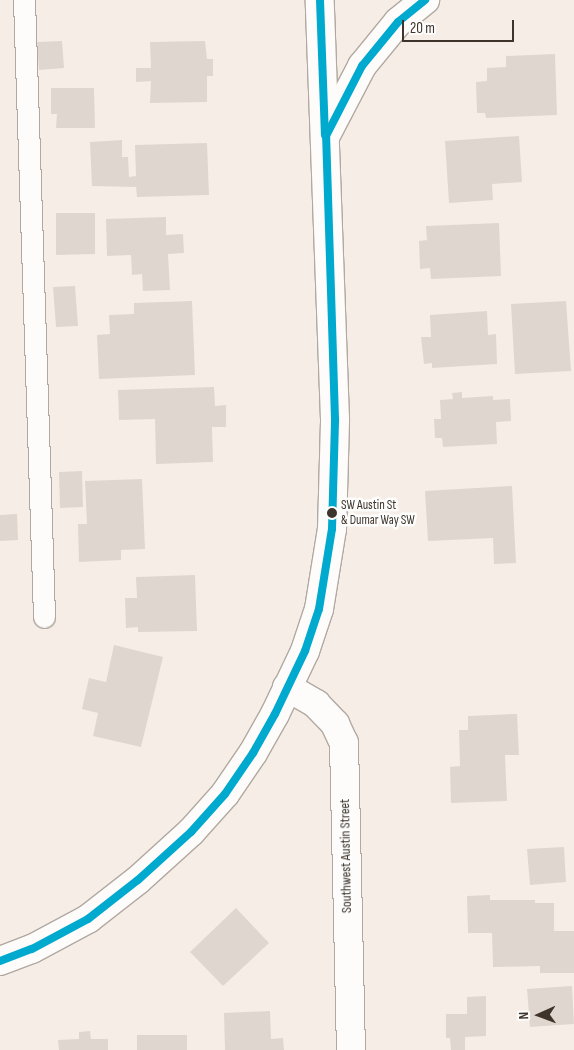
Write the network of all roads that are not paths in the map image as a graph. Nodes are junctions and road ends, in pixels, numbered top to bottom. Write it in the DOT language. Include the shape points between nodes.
graph roads {
  1 [pos="24,0"];
  2 [pos="320,0"];
  3 [pos="425,0"];
  4 [pos="326,136"];
  5 [pos="44,617"];
  6 [pos="287,687"];
  7 [pos="0,961"];
  8 [pos="351,1050"];
  1 -- 5 [label="lane"];
  2 -- 4 [label="street"];
  3 -- 4 [label="street" via="398,22 362,66"];
  4 -- 6 [label="street" via="335,419 332,529 319,609 305,651"];
  6 -- 7 [label="street" via="253,753 225,794 191,832 88,919 32,949"];
  6 -- 8 [label="street, Southwest Austin Street" via="316,704 335,724 344,743"];
}
